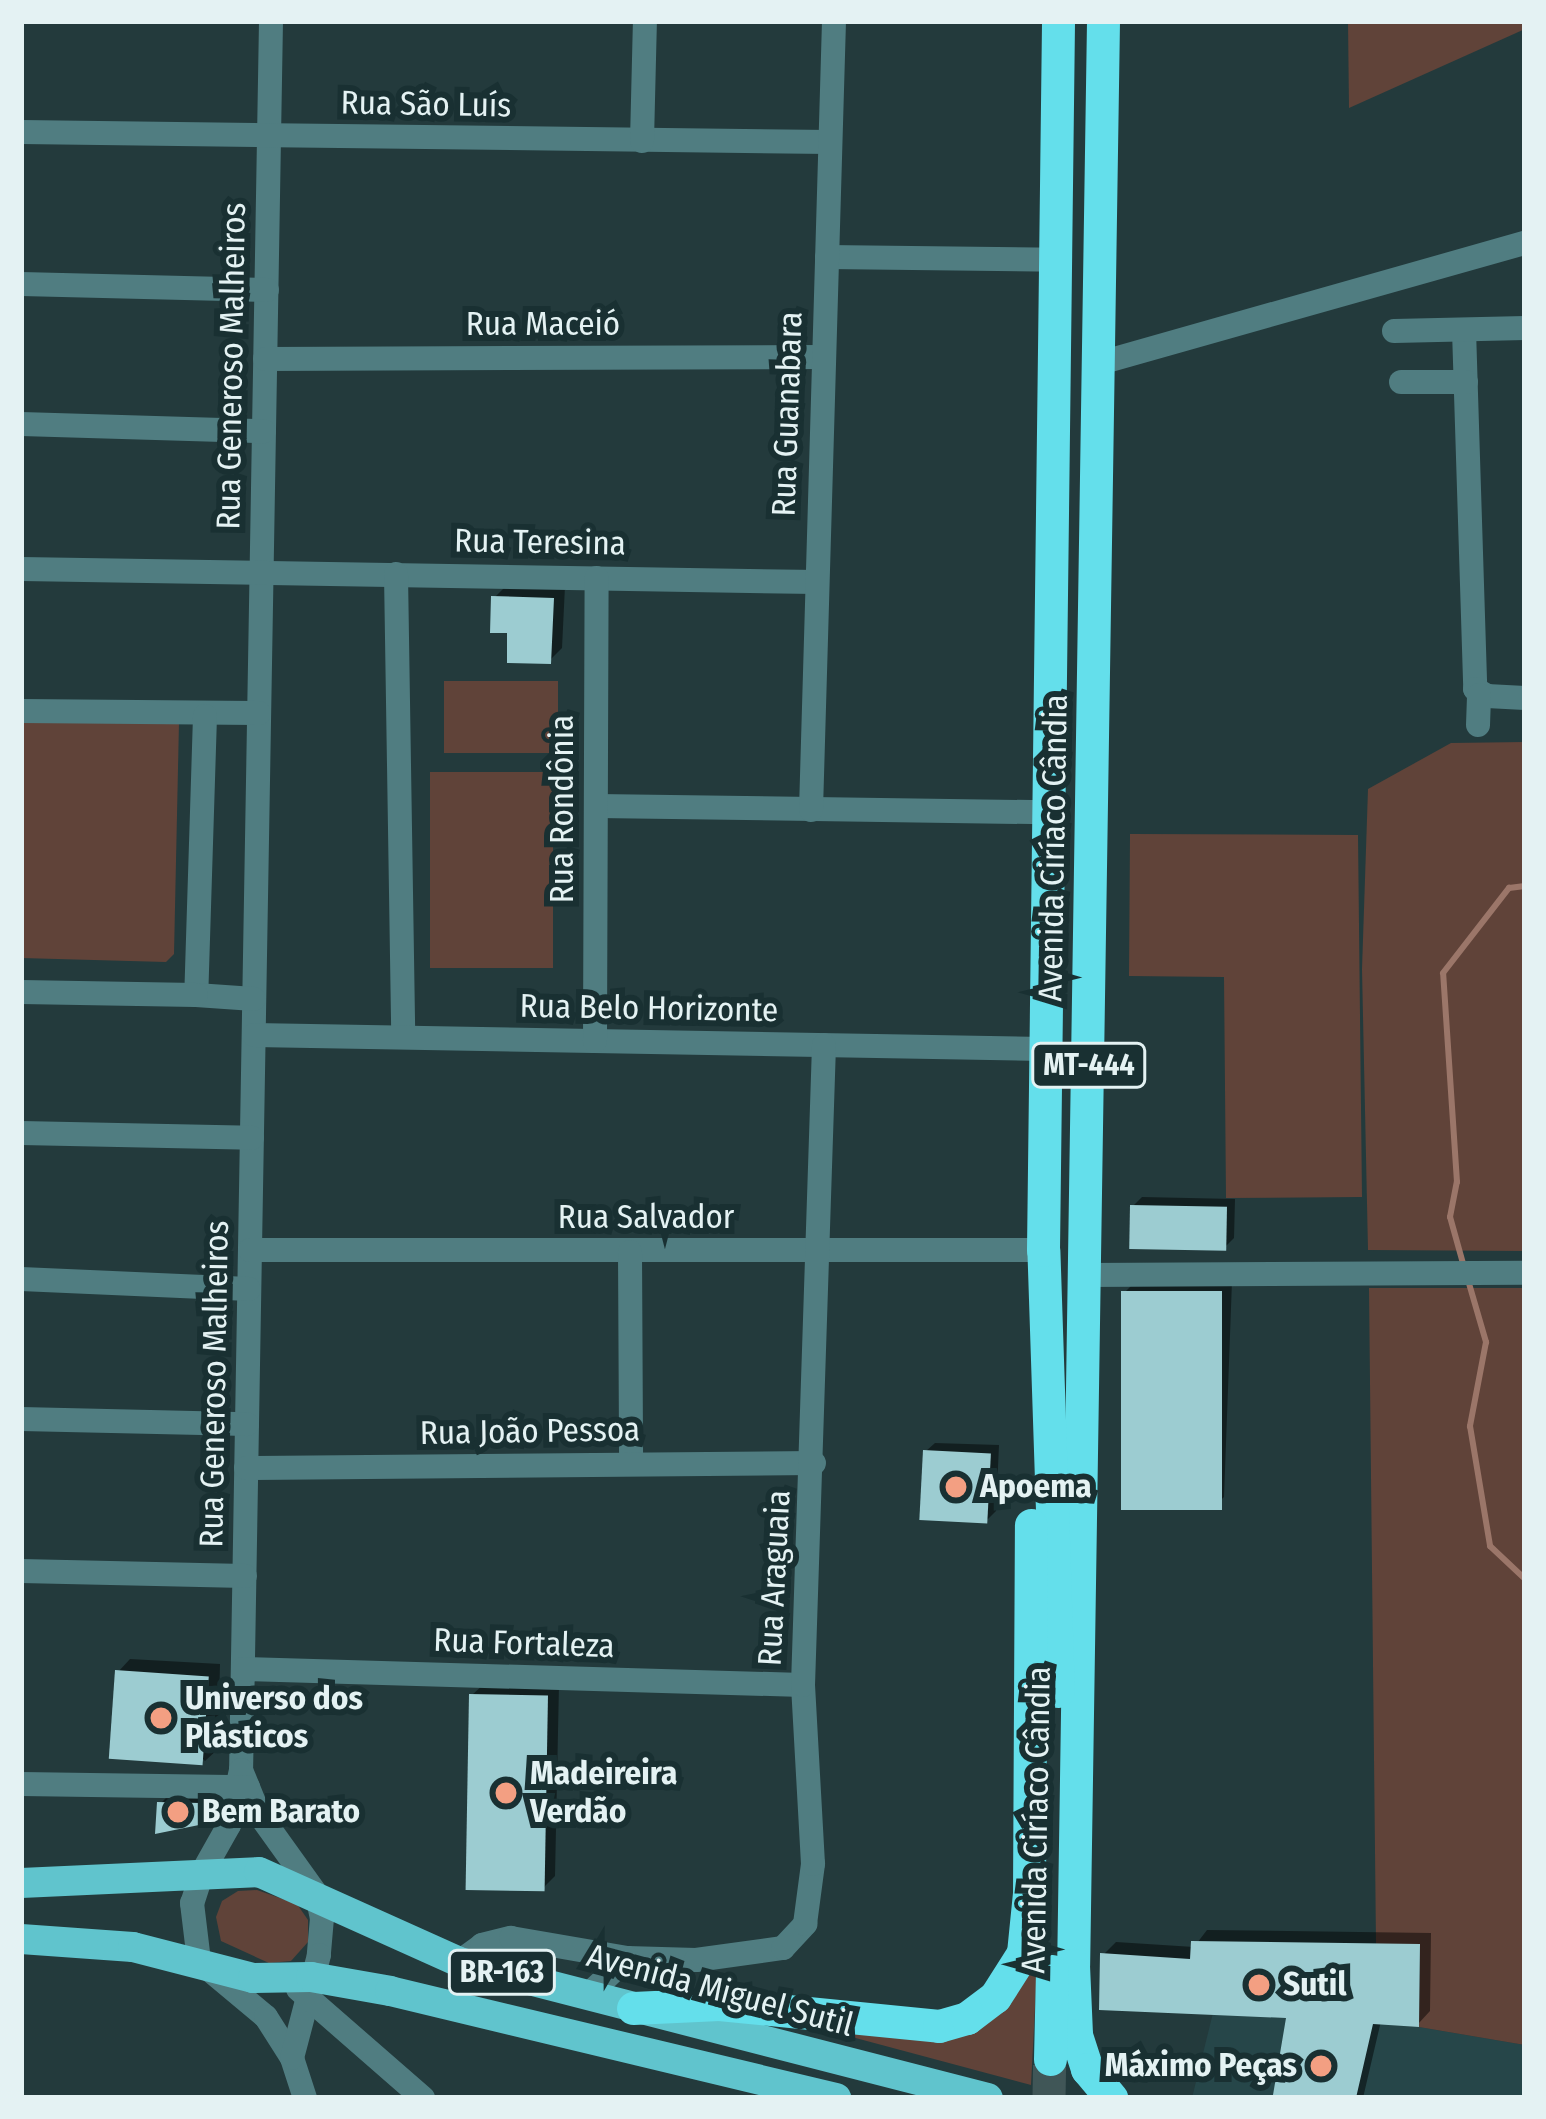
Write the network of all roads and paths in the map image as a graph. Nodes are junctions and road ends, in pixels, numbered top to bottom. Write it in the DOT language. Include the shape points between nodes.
graph roads {
  1 [pos="271,21"];
  2 [pos="645,21"];
  3 [pos="834,21"];
  4 [pos="1058,21"];
  5 [pos="1103,21"];
  6 [pos="21,132"];
  7 [pos="269,136"];
  8 [pos="642,141"];
  9 [pos="830,142"];
  10 [pos="1525,243"];
  11 [pos="827,257"];
  12 [pos="1058,260"];
  13 [pos="21,284"];
  14 [pos="267,290"];
  15 [pos="1525,328"];
  16 [pos="1464,330"];
  17 [pos="1394,331"];
  18 [pos="822,357"];
  19 [pos="265,358"];
  20 [pos="1100,363"];
  21 [pos="1401,382"];
  22 [pos="1466,382"];
  23 [pos="21,424"];
  24 [pos="264,431"];
  25 [pos="21,569"];
  26 [pos="262,572"];
  27 [pos="396,574"];
  28 [pos="597,578"];
  29 [pos="817,582"];
  30 [pos="1478,694"];
  31 [pos="1525,698"];
  32 [pos="21,711"];
  33 [pos="259,713"];
  34 [pos="205,716"];
  35 [pos="1478,725"];
  36 [pos="596,806"];
  37 [pos="811,810"];
  38 [pos="1048,812"];
  39 [pos="21,992"];
  40 [pos="196,994"];
  41 [pos="254,999"];
  42 [pos="254,1035"];
  43 [pos="403,1037"];
  44 [pos="595,1041"];
  45 [pos="824,1045"];
  46 [pos="1043,1048"];
  47 [pos="21,1133"];
  48 [pos="252,1138"];
  49 [pos="250,1250"];
  50 [pos="817,1250"];
  51 [pos="1042,1250"];
  52 [pos="630,1252"];
  53 [pos="1525,1273"];
  54 [pos="1086,1275"];
  55 [pos="21,1279"];
  56 [pos="249,1288"];
  57 [pos="1044,1296"];
  58 [pos="21,1419"];
  59 [pos="247,1424"];
  60 [pos="814,1463"];
  61 [pos="631,1464"];
  62 [pos="246,1468"];
  63 [pos="21,1570"];
  64 [pos="244,1576"];
  65 [pos="243,1669"];
  66 [pos="803,1685"];
  67 [pos="242,1782"];
  68 [pos="21,1784"];
  69 [pos="202,1873"];
  70 [pos="21,1883"];
  71 [pos="316,1894"];
  72 [pos="21,1939"];
  73 [pos="627,1958"];
  74 [pos="199,1961"];
  75 [pos="458,1962"];
  76 [pos="301,1984"];
  77 [pos="590,1993"];
  78 [pos="633,2008"];
  79 [pos="292,2058"];
  80 [pos="1050,2059"];
  81 [pos="305,2098"];
  82 [pos="422,2098"];
  83 [pos="836,2098"];
  84 [pos="988,2098"];
  85 [pos="1111,2098"];
  1 -- 7 [label="street, Rua Generoso Malheiros"];
  2 -- 8 [label="street"];
  3 -- 9 [label="street, Rua Guanabara"];
  4 -- 12 [label="highway, Avenida Ciríaco Cândia / MT-444"];
  5 -- 20 [label="highway, Avenida Ciríaco Cândia / MT-444"];
  6 -- 7 [label="street, Rua São Luís"];
  7 -- 8 [label="street, Rua São Luís"];
  7 -- 14 [label="street, Rua Generoso Malheiros"];
  8 -- 9 [label="street, Rua São Luís"];
  9 -- 11 [label="street, Rua Guanabara"];
  10 -- 20 [label="street"];
  11 -- 12 [label="street"];
  11 -- 18 [label="street, Rua Guanabara"];
  12 -- 38 [label="highway, Avenida Ciríaco Cândia / MT-444"];
  13 -- 14 [label="street"];
  14 -- 19 [label="street, Rua Generoso Malheiros"];
  15 -- 16 [label="street"];
  16 -- 17 [label="street"];
  16 -- 22 [label="street"];
  18 -- 19 [label="street, Rua Maceió"];
  18 -- 29 [label="street, Rua Guanabara"];
  19 -- 24 [label="street, Rua Generoso Malheiros"];
  20 -- 54 [label="highway, Avenida Ciríaco Cândia / MT-444"];
  21 -- 22 [label="street"];
  22 -- 30 [label="street"];
  23 -- 24 [label="street"];
  24 -- 26 [label="street, Rua Generoso Malheiros"];
  25 -- 26 [label="street, Rua Teresina"];
  26 -- 27 [label="street, Rua Teresina"];
  26 -- 33 [label="street, Rua Generoso Malheiros"];
  27 -- 28 [label="street, Rua Teresina"];
  27 -- 43 [label="street"];
  28 -- 29 [label="street, Rua Teresina"];
  28 -- 36 [label="street, Rua Rondônia"];
  29 -- 37 [label="street, Rua Guanabara"];
  30 -- 31 [label="street"];
  30 -- 35 [label="street"];
  32 -- 34 [label="street"];
  33 -- 34 [label="street"];
  33 -- 41 [label="street, Rua Generoso Malheiros"];
  34 -- 40 [label="street"];
  36 -- 37 [label="street"];
  36 -- 44 [label="street, Rua Rondônia"];
  37 -- 38 [label="street"];
  38 -- 46 [label="highway, Avenida Ciríaco Cândia / MT-444"];
  39 -- 40 [label="street"];
  40 -- 41 [label="street"];
  41 -- 42 [label="street, Rua Generoso Malheiros"];
  42 -- 43 [label="street, Rua Belo Horizonte"];
  42 -- 48 [label="street, Rua Generoso Malheiros"];
  43 -- 44 [label="street, Rua Belo Horizonte"];
  44 -- 45 [label="street, Rua Belo Horizonte"];
  45 -- 46 [label="street, Rua Belo Horizonte"];
  45 -- 50 [label="street, Rua Araguaia"];
  46 -- 51 [label="highway, Avenida Ciríaco Cândia / MT-444"];
  47 -- 48 [label="street"];
  48 -- 49 [label="street, Rua Generoso Malheiros"];
  49 -- 52 [label="street, Rua Salvador"];
  49 -- 56 [label="street, Rua Generoso Malheiros"];
  50 -- 51 [label="street, Rua Salvador"];
  50 -- 52 [label="street, Rua Salvador"];
  50 -- 60 [label="street, Rua Araguaia"];
  51 -- 57 [label="highway, Avenida Ciríaco Cândia / MT-444"];
  52 -- 61 [label="street"];
  53 -- 54 [label="street"];
  54 -- 85 [label="highway, Avenida Ciríaco Cândia / MT-444" via="1073,2005 1087,2069"];
  55 -- 56 [label="street"];
  56 -- 59 [label="street, Rua Generoso Malheiros"];
  57 -- 78 [label="highway, MT-444" via="1031,1440 1029,1893 1023,1954 1012,1976 983,2008 939,2026 718,2004"];
  57 -- 80 [label="highway" via="1058,1691"];
  58 -- 59 [label="street"];
  59 -- 62 [label="street, Rua Generoso Malheiros"];
  60 -- 61 [label="street, Rua João Pessoa"];
  60 -- 66 [label="street, Rua Araguaia"];
  61 -- 62 [label="street, Rua João Pessoa"];
  62 -- 64 [label="street, Rua Generoso Malheiros"];
  63 -- 64 [label="street"];
  64 -- 65 [label="street, Rua Generoso Malheiros"];
  65 -- 66 [label="street, Rua Fortaleza"];
  65 -- 67 [label="street, Rua Generoso Malheiros"];
  66 -- 73 [label="street, Rua Araguaia" via="813,1864 805,1924 783,1948 696,1960"];
  67 -- 68 [label="street"];
  67 -- 69 [label="street"];
  67 -- 71 [label="street"];
  69 -- 70 [label="main road, Avenida Miguel Sutil / BR-163"];
  69 -- 71 [label="main road, Avenida Miguel Sutil / BR-163" via="259,1872"];
  69 -- 74 [label="street" via="192,1904"];
  71 -- 75 [label="main road, Avenida Miguel Sutil / BR-163"];
  71 -- 76 [label="street" via="322,1936"];
  72 -- 74 [label="main road, BR-163" via="94,1941"];
  73 -- 75 [label="street, Rua Araguaia" via="511,1938"];
  73 -- 77 [label="street"];
  74 -- 76 [label="main road, BR-163"];
  74 -- 79 [label="street" via="255,2006"];
  75 -- 77 [label="main road, Avenida Miguel Sutil / BR-163"];
  76 -- 79 [label="street"];
  76 -- 82 [label="street"];
  76 -- 83 [label="main road, BR-163" via="390,1991"];
  77 -- 78 [label="main road, Avenida Miguel Sutil / BR-163"];
  78 -- 84 [label="main road, Avenida Miguel Sutil / BR-163"];
  79 -- 81 [label="street"];
}
